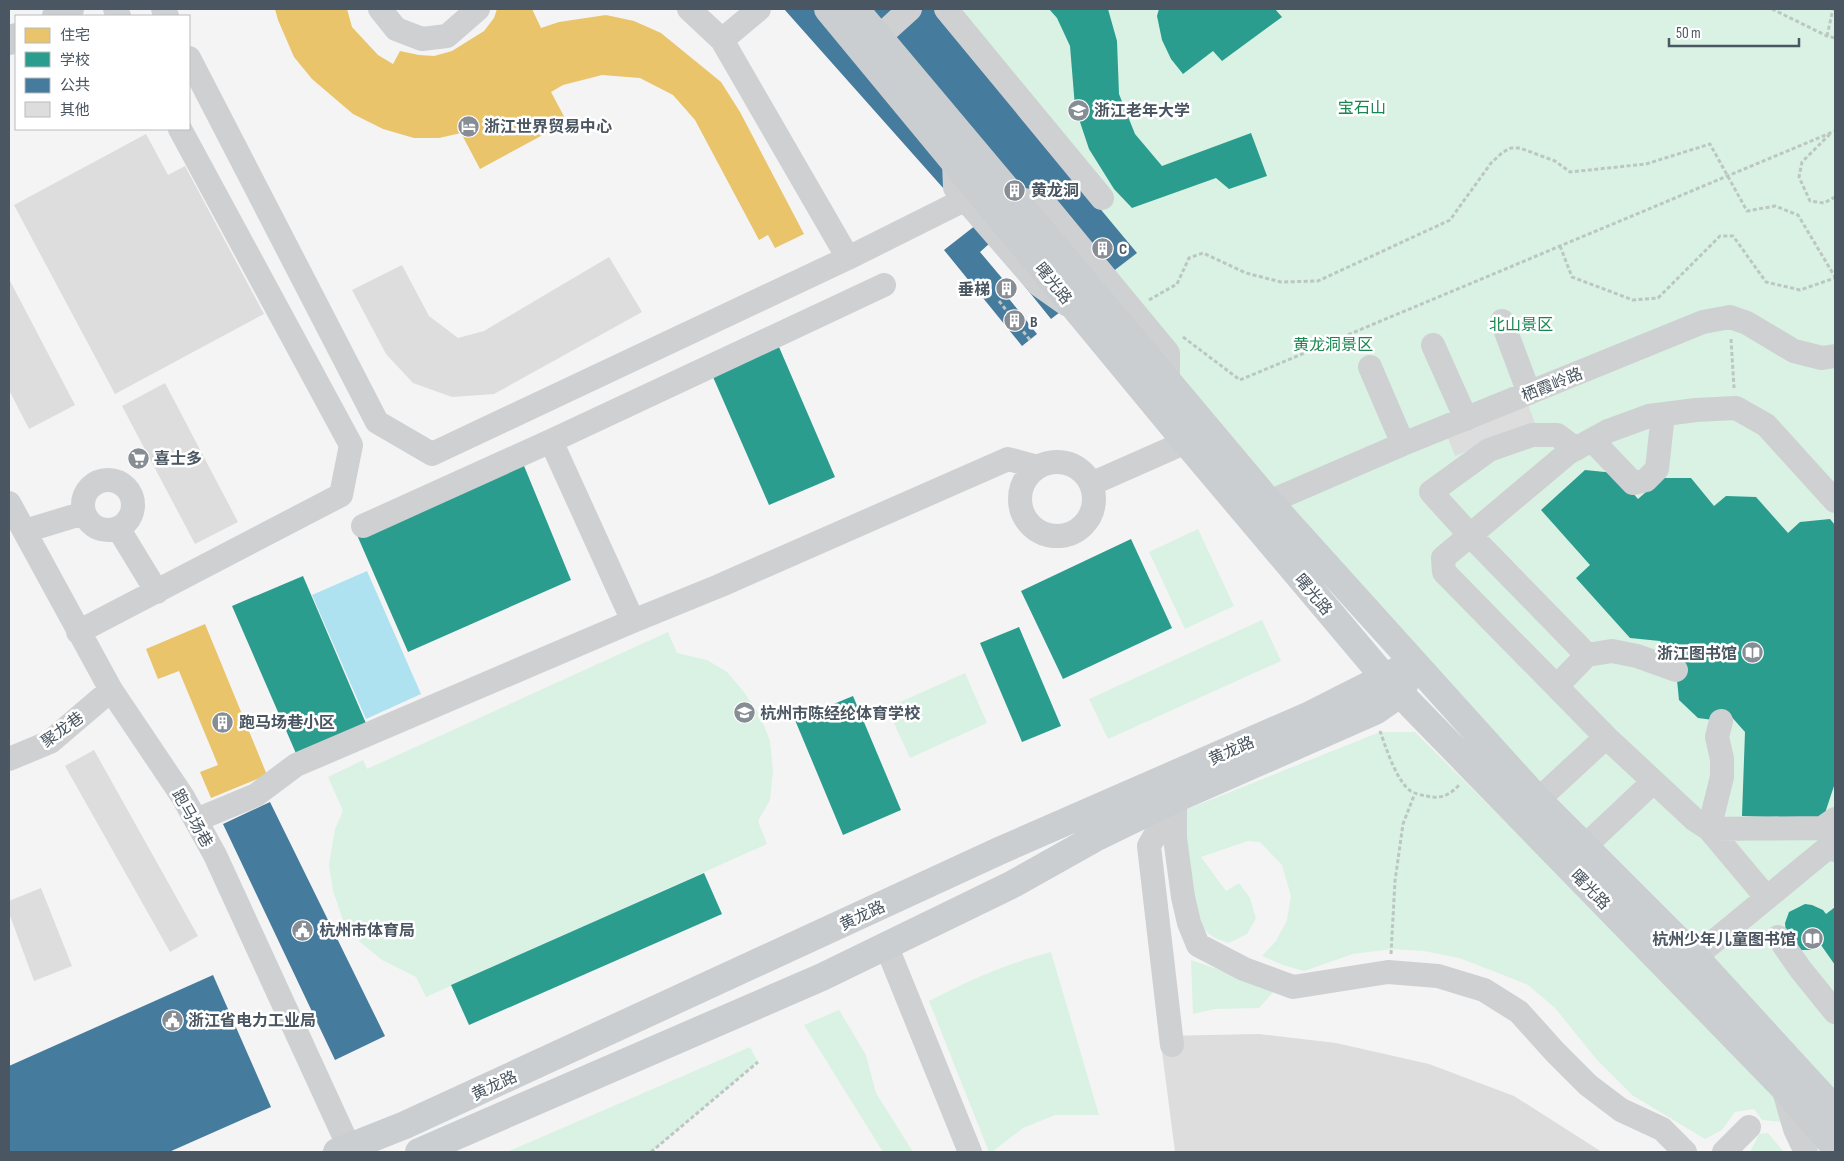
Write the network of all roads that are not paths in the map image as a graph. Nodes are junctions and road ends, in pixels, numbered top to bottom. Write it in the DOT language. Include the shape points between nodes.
graph roads {
  1 [pos="70,9"];
  2 [pos="380,9"];
  3 [pos="478,9"];
  4 [pos="759,9"];
  5 [pos="828,9"];
  6 [pos="910,9"];
  7 [pos="946,9"];
  8 [pos="695,11"];
  9 [pos="58,15"];
  10 [pos="868,18"];
  11 [pos="722,40"];
  12 [pos="190,60"];
  13 [pos="181,130"];
  14 [pos="972,196"];
  15 [pos="1102,198"];
  16 [pos="848,258"];
  17 [pos="884,285"];
  18 [pos="1502,321"];
  19 [pos="1433,346"];
  20 [pos="1835,356"];
  21 [pos="1370,367"];
  22 [pos="1529,393"];
  23 [pos="1663,414"];
  24 [pos="1466,419"];
  25 [pos="551,441"];
  26 [pos="1186,442"];
  27 [pos="1403,444"];
  28 [pos="1584,444"];
  29 [pos="1038,467"];
  30 [pos="1090,484"];
  31 [pos="1835,501"];
  32 [pos="1269,502"];
  33 [pos="9,503"];
  34 [pos="84,513"];
  35 [pos="363,526"];
  36 [pos="118,528"];
  37 [pos="25,531"];
  38 [pos="1470,535"];
  39 [pos="156,592"];
  40 [pos="634,621"];
  41 [pos="78,632"];
  42 [pos="1587,655"];
  43 [pos="1413,662"];
  44 [pos="1676,670"];
  45 [pos="1393,685"];
  46 [pos="1556,686"];
  47 [pos="111,690"];
  48 [pos="1721,721"];
  49 [pos="1606,737"];
  50 [pos="9,759"];
  51 [pos="1653,782"];
  52 [pos="1176,799"];
  53 [pos="1538,800"];
  54 [pos="1835,819"];
  55 [pos="196,820"];
  56 [pos="1709,829"];
  57 [pos="1584,847"];
  58 [pos="1833,847"];
  59 [pos="1767,898"];
  60 [pos="1778,937"];
  61 [pos="886,946"];
  62 [pos="782,953"];
  63 [pos="1695,957"];
  64 [pos="800,986"];
  65 [pos="1835,1012"];
  66 [pos="1172,1045"];
  67 [pos="1783,1087"];
  68 [pos="1835,1110"];
  69 [pos="405,1125"];
  70 [pos="1749,1127"];
  71 [pos="1835,1147"];
  72 [pos="343,1150"];
  73 [pos="375,1152"];
  74 [pos="419,1152"];
  75 [pos="970,1152"];
  76 [pos="1685,1152"];
  77 [pos="1724,1152"];
  78 [pos="1806,1152"];
  1 -- 9 [label="main road"];
  2 -- 3 [label="street" via="396,29 422,39 447,36"];
  4 -- 11 [label="street"];
  5 -- 14 [label="main road, 曙光路" via="954,162"];
  6 -- 10 [label="street"];
  7 -- 15 [label="street"];
  8 -- 11 [label="street"];
  10 -- 32 [label="main road, 曙光路"];
  11 -- 16 [label="street"];
  12 -- 16 [label="street" via="378,422 432,454"];
  13 -- 39 [label="street" via="351,445 341,495"];
  14 -- 16 [label="street"];
  14 -- 26 [label="main road, 曙光路" via="1079,313"];
  17 -- 25 [label="street"];
  18 -- 22 [label="street"];
  19 -- 24 [label="street"];
  20 -- 22 [label="street, 栖霞岭路" via="1822,358 1794,351 1747,322 1730,317 1703,322"];
  21 -- 27 [label="street"];
  22 -- 24 [label="street, 栖霞岭路"];
  23 -- 28 [label="street" via="1608,431"];
  23 -- 28 [label="street" via="1657,470 1646,480 1633,483"];
  23 -- 31 [label="street" via="1735,408 1766,425"];
  24 -- 27 [label="street, 栖霞岭路"];
  25 -- 35 [label="street"];
  25 -- 40 [label="street"];
  26 -- 30 [label="street"];
  26 -- 45 [label="main road, 曙光路"];
  27 -- 32 [label="street, 栖霞岭路"];
  28 -- 38 [label="street" via="1568,453"];
  28 -- 38 [label="street" via="1557,435 1532,435 1489,450 1431,492"];
  29 -- 30 [label="street" via="1062,462 1074,466"];
  29 -- 30 [label="street" via="1022,485 1020,509 1034,529 1045,535 1070,535 1088,520 1094,496"];
  29 -- 40 [label="street" via="1008,459"];
  32 -- 43 [label="main road, 曙光路"];
  33 -- 37 [label="street, 跑马场巷"];
  34 -- 36 [label="street" via="94,526 110,530"];
  34 -- 36 [label="street" via="84,497 93,484 108,480 116,482 129,492 132,508 130,516"];
  34 -- 37 [label="street"];
  36 -- 39 [label="street"];
  37 -- 41 [label="street, 跑马场巷"];
  38 -- 42 [label="street"];
  38 -- 46 [label="street" via="1443,558 1444,572"];
  39 -- 41 [label="street"];
  40 -- 55 [label="street" via="296,765 256,795"];
  41 -- 47 [label="street, 跑马场巷"];
  42 -- 44 [label="street" via="1612,651"];
  42 -- 46 [label="street"];
  43 -- 45 [label="main road"];
  43 -- 53 [label="main road, 曙光路"];
  45 -- 52 [label="main road, 黄龙路" via="1375,711"];
  45 -- 62 [label="main road, 黄龙路" via="1310,715 999,851"];
  45 -- 67 [label="main road, 曙光路"];
  46 -- 49 [label="street"];
  47 -- 50 [label="street, 聚龙巷" via="50,742"];
  47 -- 55 [label="street, 跑马场巷"];
  48 -- 56 [label="street" via="1717,737 1722,777"];
  49 -- 51 [label="street"];
  49 -- 53 [label="street"];
  51 -- 56 [label="street"];
  51 -- 57 [label="street"];
  52 -- 61 [label="main road, 黄龙路"];
  52 -- 66 [label="street" via="1149,846"];
  52 -- 76 [label="street" via="1175,838 1183,897 1198,945 1244,969 1293,987 1388,972 1438,976 1484,990 1519,1012 1588,1084 1621,1110 1662,1129"];
  53 -- 57 [label="main road, 曙光路"];
  54 -- 56 [label="street" via="1822,828"];
  55 -- 72 [label="street, 跑马场巷" via="215,855"];
  56 -- 59 [label="street"];
  57 -- 63 [label="main road, 曙光路"];
  58 -- 59 [label="street"];
  59 -- 63 [label="street"];
  60 -- 65 [label="street"];
  61 -- 64 [label="main road, 黄龙路"];
  61 -- 75 [label="street"];
  62 -- 64 [label="main road" via="798,954 807,962 807,974"];
  62 -- 69 [label="main road, 黄龙路"];
  63 -- 68 [label="main road, 曙光路"];
  64 -- 74 [label="main road, 黄龙路"];
  67 -- 71 [label="main road, 曙光路"];
  67 -- 78 [label="street" via="1795,1129"];
  69 -- 72 [label="main road, 黄龙路"];
  69 -- 73 [label="main road"];
  70 -- 77 [label="street"];
}
